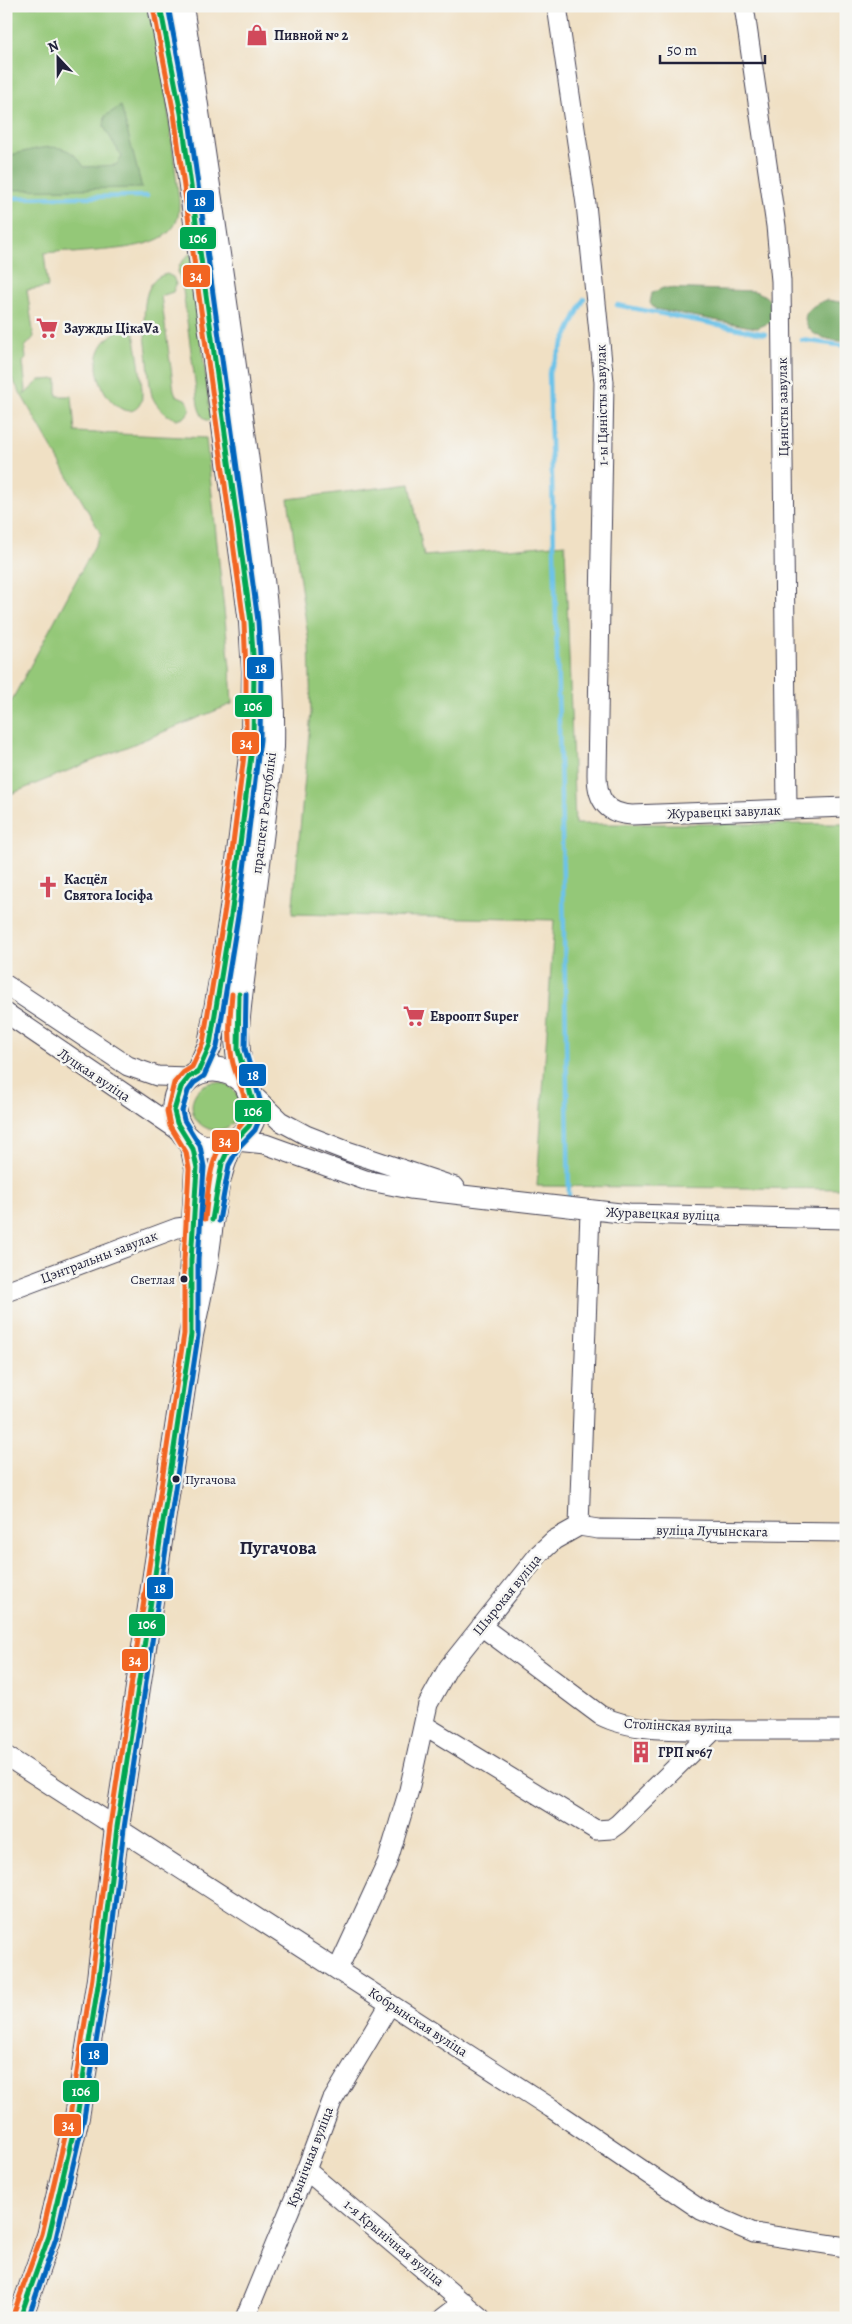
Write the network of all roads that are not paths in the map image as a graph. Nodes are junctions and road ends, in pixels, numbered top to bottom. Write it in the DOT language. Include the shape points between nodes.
graph roads {
  1 [pos="160,6"];
  2 [pos="181,6"];
  3 [pos="558,6"];
  4 [pos="744,6"];
  5 [pos="605,806"];
  6 [pos="846,807"];
  7 [pos="787,809"];
  8 [pos="6,985"];
  9 [pos="6,1013"];
  10 [pos="193,1075"];
  11 [pos="248,1088"];
  12 [pos="186,1136"];
  13 [pos="233,1143"];
  14 [pos="482,1198"];
  15 [pos="590,1211"];
  16 [pos="846,1219"];
  17 [pos="193,1226"];
  18 [pos="6,1292"];
  19 [pos="191,1335"];
  20 [pos="580,1526"];
  21 [pos="846,1532"];
  22 [pos="481,1626"];
  23 [pos="424,1725"];
  24 [pos="714,1730"];
  25 [pos="846,1730"];
  26 [pos="6,1756"];
  27 [pos="117,1827"];
  28 [pos="338,1969"];
  29 [pos="390,2004"];
  30 [pos="306,2170"];
  31 [pos="846,2247"];
  32 [pos="464,2302"];
  33 [pos="20,2318"];
  34 [pos="245,2318"];
  35 [pos="443,2318"];
  36 [pos="482,2318"];
  1 -- 10 [label="main road, праспект Рэспублікі" via="181,112 208,294 251,622 254,671 253,740 232,909 210,1045"];
  2 -- 11 [label="main road, праспект Рэспублікі" via="225,290 264,591 271,674 272,747 239,990 237,1047"];
  3 -- 5 [label="street, 1-ы Цяністы завулак" via="586,204 604,382 597,783"];
  4 -- 7 [label="street, Цяністы завулак" via="781,281"];
  5 -- 7 [label="street, Журавецкі завулак" via="616,813 632,815"];
  6 -- 7 [label="street, Журавецкі завулак"];
  8 -- 10 [label="street, Луцкая вуліца" via="128,1066 157,1076"];
  9 -- 12 [label="street, Луцкая вуліца"];
  10 -- 11 [label="main road" via="211,1069 224,1070 236,1075"];
  10 -- 12 [label="main road, праспект Рэспублікі" via="181,1087 174,1111"];
  11 -- 13 [label="main road, праспект Рэспублікі" via="254,1106 252,1120 246,1132"];
  11 -- 14 [label="street, Журавецкая вуліца" via="280,1121 306,1135"];
  12 -- 13 [label="main road" via="208,1147 220,1148"];
  12 -- 17 [label="main road, праспект Рэспублікі" via="197,1168"];
  13 -- 14 [label="street, Журавецкая вуліца" via="265,1144 365,1180"];
  13 -- 19 [label="main road, праспект Рэспублікі" via="218,1179 206,1263"];
  14 -- 15 [label="street, Журавецкая вуліца"];
  15 -- 16 [label="street, Журавецкая вуліца" via="657,1216"];
  15 -- 20 [label="street"];
  17 -- 18 [label="street, Цэнтральны завулак" via="177,1228"];
  17 -- 19 [label="main road, праспект Рэспублікі"];
  19 -- 27 [label="main road"];
  20 -- 21 [label="street, вуліца Лучынскага" via="598,1529"];
  20 -- 22 [label="street, Шырокая вуліца" via="546,1547"];
  22 -- 23 [label="street, Шырокая вуліца" via="440,1680 428,1704"];
  22 -- 24 [label="street, Столінская вуліца" via="610,1720 633,1726"];
  23 -- 24 [label="street" via="596,1830 618,1824"];
  23 -- 28 [label="street, Шырокая вуліца" via="387,1863"];
  24 -- 25 [label="street, Столінская вуліца"];
  26 -- 27 [label="street, Кобрынская вуліца"];
  27 -- 28 [label="street, Кобрынская вуліца"];
  27 -- 33 [label="main road" via="99,1979 77,2117 49,2236"];
  28 -- 29 [label="street, Кобрынская вуліца"];
  29 -- 30 [label="street, Крынічная вуліца" via="332,2101"];
  29 -- 31 [label="street, Кобрынская вуліца" via="701,2210 754,2233"];
  30 -- 32 [label="street, 1-я Крынічная вуліца"];
  30 -- 34 [label="street, Крынічная вуліца"];
  32 -- 35 [label="street"];
  32 -- 36 [label="street, 1-я Крынічная вуліца"];
}
